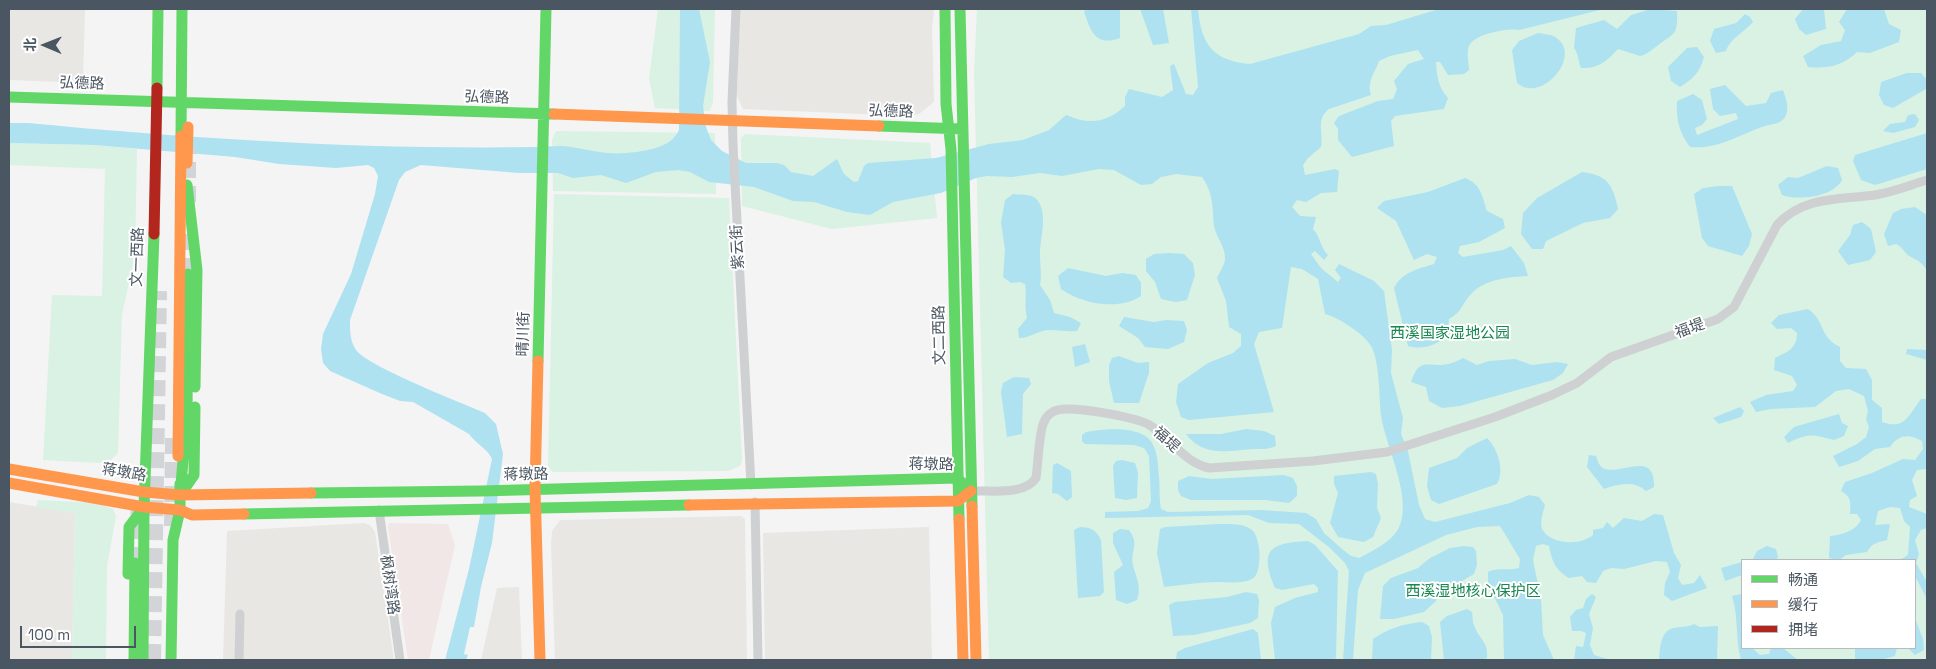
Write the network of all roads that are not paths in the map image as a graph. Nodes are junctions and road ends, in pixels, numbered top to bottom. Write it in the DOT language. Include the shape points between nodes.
graph roads {
  1 [pos="158,9"];
  2 [pos="182,9"];
  3 [pos="546,9"];
  4 [pos="736,9"];
  5 [pos="945,9"];
  6 [pos="960,9"];
  7 [pos="9,97"];
  8 [pos="181,101"];
  9 [pos="156,102"];
  10 [pos="544,115"];
  11 [pos="732,121"];
  12 [pos="963,129"];
  13 [pos="951,130"];
  14 [pos="957,148"];
  15 [pos="184,165"];
  16 [pos="1927,180"];
  17 [pos="188,274"];
  18 [pos="9,469"];
  19 [pos="957,478"];
  20 [pos="9,484"];
  21 [pos="751,485"];
  22 [pos="535,489"];
  23 [pos="971,491"];
  24 [pos="144,492"];
  25 [pos="180,495"];
  26 [pos="958,501"];
  27 [pos="755,502"];
  28 [pos="144,507"];
  29 [pos="535,507"];
  30 [pos="180,510"];
  31 [pos="379,510"];
  32 [pos="135,563"];
  33 [pos="240,614"];
  34 [pos="127,660"];
  35 [pos="134,660"];
  36 [pos="143,660"];
  37 [pos="171,660"];
  38 [pos="239,660"];
  39 [pos="400,660"];
  40 [pos="540,660"];
  41 [pos="758,660"];
  42 [pos="963,660"];
  43 [pos="976,660"];
  1 -- 9 [label="main road, 文一西路"];
  2 -- 8 [label="main road"];
  3 -- 10 [label="main road, 晴川街"];
  4 -- 11 [label="street, 紫云街"];
  5 -- 13 [label="main road, 文二西路" via="946,104"];
  6 -- 12 [label="main road, 文二西路"];
  7 -- 9 [label="main road, 弘德路"];
  8 -- 9 [label="main road, 弘德路"];
  8 -- 10 [label="main road, 弘德路"];
  8 -- 15 [label="main road, bridge"];
  9 -- 24 [label="main road, 文一西路"];
  10 -- 11 [label="main road, 弘德路"];
  10 -- 22 [label="main road, 晴川街"];
  11 -- 13 [label="main road, 弘德路"];
  11 -- 21 [label="street, 紫云街"];
  12 -- 13 [label="main road, 弘德路"];
  12 -- 14 [label="main road, 文二西路"];
  13 -- 14 [label="main road, 文二西路"];
  14 -- 19 [label="main road, 文二西路" via="952,199"];
  14 -- 23 [label="main road, 文二西路" via="964,194"];
  15 -- 25 [label="main road" via="177,437"];
  15 -- 25 [label="main road" via="197,270 194,475"];
  16 -- 23 [label="street, 福堤" via="1876,195 1826,199 1787,214 1777,225 1734,307 1718,319 1611,357 1577,383 1552,395 1412,446 1313,461 1209,468 1186,458 1151,425 1109,414 1059,409 1043,422 1036,478 1030,486"];
  17 -- 25 [label="main road" via="186,416"];
  18 -- 24 [label="main road, 蒋墩路"];
  19 -- 21 [label="main road, 蒋墩路"];
  19 -- 23 [label="main road, 蒋墩路"];
  19 -- 26 [label="main road, 文二西路"];
  20 -- 28 [label="main road, 蒋墩路"];
  21 -- 22 [label="main road, 蒋墩路"];
  22 -- 25 [label="main road, 蒋墩路"];
  22 -- 29 [label="main road, 晴川街"];
  23 -- 26 [label="main road"];
  23 -- 43 [label="main road, 文二西路"];
  24 -- 25 [label="main road, 蒋墩路"];
  24 -- 28 [label="main road, 文一西路"];
  25 -- 30 [label="main road"];
  26 -- 27 [label="main road, 蒋墩路"];
  26 -- 42 [label="main road, 文二西路"];
  27 -- 29 [label="main road, 蒋墩路"];
  27 -- 41 [label="street"];
  28 -- 30 [label="main road, 蒋墩路"];
  28 -- 34 [label="main road" via="129,527"];
  28 -- 36 [label="main road, 文一西路"];
  29 -- 31 [label="main road, 蒋墩路"];
  29 -- 40 [label="main road, 晴川街"];
  30 -- 31 [label="main road, 蒋墩路" via="192,515"];
  30 -- 37 [label="main road" via="173,540"];
  31 -- 39 [label="street, 枫树湾路"];
  32 -- 35 [label="main road"];
  33 -- 38 [label="street"];
}
